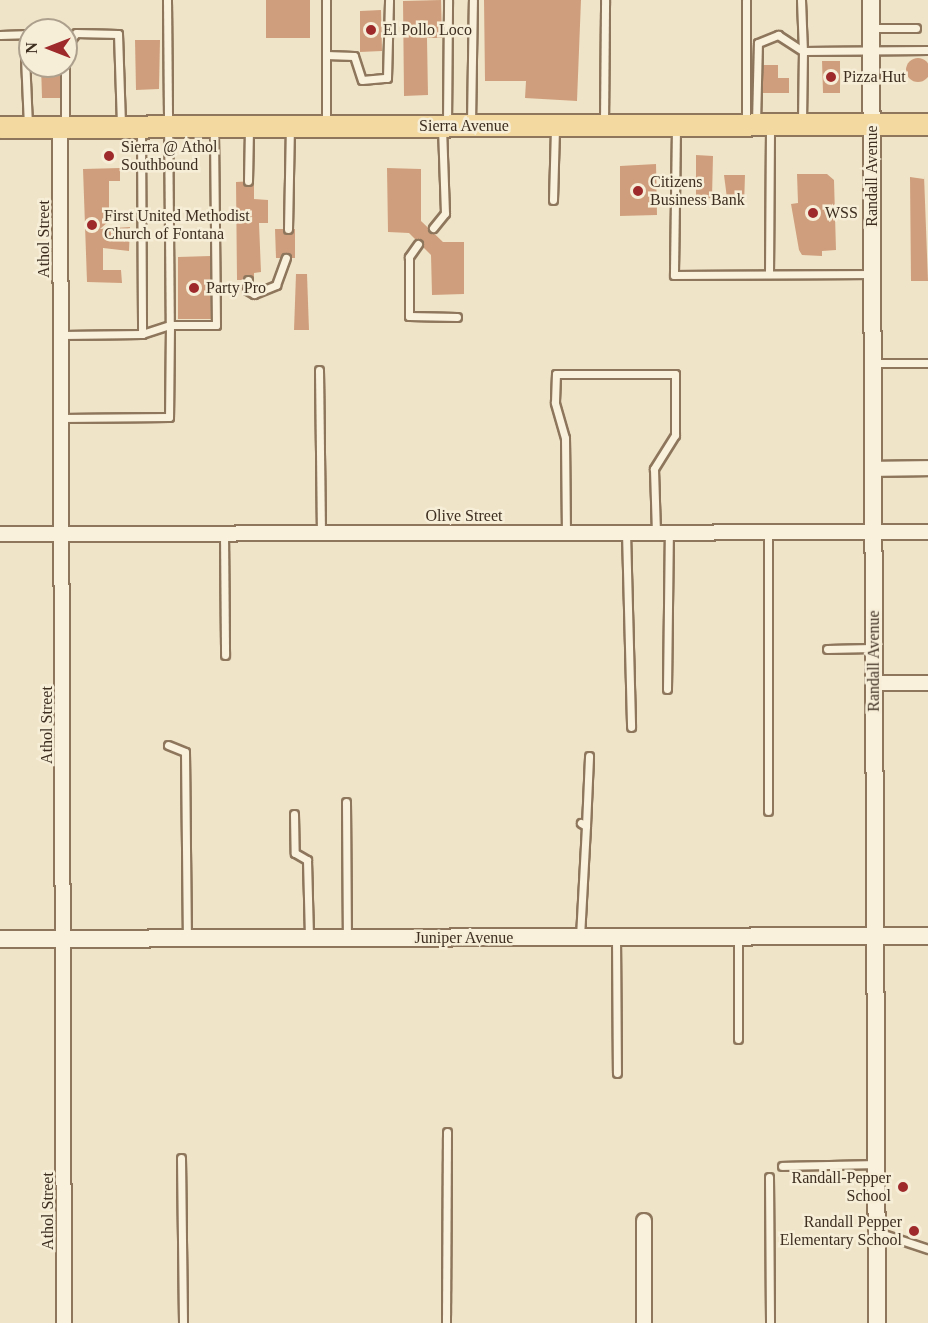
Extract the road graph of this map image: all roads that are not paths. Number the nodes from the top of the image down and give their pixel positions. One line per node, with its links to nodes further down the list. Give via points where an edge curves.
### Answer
1 (167, 0): 27 (lane)
2 (326, 0): 17 (lane)
3 (389, 0): 17 (lane, via 387,78 362,80 354,56)
4 (448, 0): 32 (lane)
5 (473, 0): 33 (lane)
6 (605, 0): 22 (lane)
7 (746, 0): 24 (lane)
8 (801, 0): 15 (lane)
9 (871, 0): 10 (street, Randall Avenue)
10 (871, 28): 11 (lane); 16 (street, Randall Avenue)
11 (916, 28)
12 (78, 33): 26 (lane, via 119,36)
13 (0, 34): 35 (lane, via 24,34)
14 (928, 50): 16 (lane)
15 (803, 51): 16 (lane); 24 (lane, via 778,35 758,43); 25 (lane)
16 (871, 51): 19 (street, Randall Avenue)
17 (326, 55): 31 (lane)
18 (64, 78): 36 (lane)
19 (872, 124): 20 (main road, Sierra Avenue); 25 (main road, Sierra Avenue); 44 (street, Randall Avenue)
20 (928, 124)
21 (555, 125): 22 (main road, Sierra Avenue); 33 (main road, Sierra Avenue); 38 (lane)
22 (604, 125): 23 (main road, Sierra Avenue)
23 (676, 125): 24 (main road, Sierra Avenue); 43 (lane, via 674,275)
24 (757, 125): 25 (main road, Sierra Avenue); 43 (lane)
25 (801, 125)
26 (131, 126): 27 (main road, Sierra Avenue); 36 (main road, Sierra Avenue); 48 (lane)
27 (168, 126): 28 (main road, Sierra Avenue); 47 (lane)
28 (214, 126): 29 (main road, Sierra Avenue); 47 (lane, via 216,325)
29 (249, 126): 30 (main road, Sierra Avenue); 37 (lane)
30 (290, 126): 31 (main road, Sierra Avenue); 40 (lane)
31 (327, 126): 32 (main road, Sierra Avenue)
32 (444, 126): 33 (main road, Sierra Avenue); 39 (lane, via 445,213)
33 (471, 126)
34 (0, 127): 35 (main road, Sierra Avenue)
35 (28, 127): 36 (main road, Sierra Avenue)
36 (62, 127): 49 (street, Athol Street)
37 (248, 182)
38 (553, 200)
39 (432, 228)
40 (288, 229)
41 (418, 244): 46 (lane, via 409,256 409,316)
42 (286, 258): 45 (lane, via 276,285 254,294 248,290)
43 (769, 274): 44 (lane)
44 (872, 274): 50 (street, Randall Avenue)
45 (248, 280)
46 (457, 316)
47 (170, 325): 48 (lane); 53 (lane, via 169,417)
48 (142, 334): 49 (lane)
49 (62, 335): 53 (street, Athol Street)
50 (873, 363): 51 (lane); 55 (street, Randall Avenue)
51 (928, 363)
52 (319, 370): 62 (lane)
53 (62, 418): 65 (street, Athol Street)
54 (928, 468): 55 (street)
55 (873, 469): 59 (street, Randall Avenue)
56 (626, 532): 57 (street, Olive Street); 63 (street, Olive Street); 72 (lane)
57 (663, 532): 58 (street, Olive Street); 63 (lane, via 654,469 675,435 675,374 556,374 555,402 565,438); 71 (lane)
58 (768, 532): 59 (street, Olive Street); 76 (lane)
59 (874, 532): 60 (street, Olive Street); 66 (street, Randall Avenue)
60 (928, 532)
61 (224, 533): 62 (street, Olive Street); 65 (street, Olive Street); 68 (lane)
62 (321, 533): 63 (street, Olive Street)
63 (566, 533)
64 (0, 534): 65 (street, Olive Street)
65 (62, 534): 87 (street, Athol Street)
66 (874, 648): 67 (lane); 69 (street, Randall Avenue)
67 (827, 649)
68 (225, 655)
69 (874, 683): 70 (street); 82 (street, Randall Avenue)
70 (928, 683)
71 (667, 689)
72 (630, 727)
73 (168, 745): 83 (lane, via 185,752)
74 (590, 756): 79 (lane)
75 (346, 802): 85 (lane)
76 (768, 810)
77 (294, 814): 84 (lane, via 295,853 307,860)
78 (928, 936): 82 (street, Juniper Avenue)
79 (580, 937): 80 (street, Juniper Avenue); 85 (street, Juniper Avenue)
80 (616, 937): 81 (street, Juniper Avenue); 89 (lane)
81 (738, 937): 82 (street, Juniper Avenue); 88 (lane)
82 (875, 937): 92 (street, Randall Avenue)
83 (188, 938): 84 (street, Juniper Avenue); 87 (street, Juniper Avenue)
84 (309, 938): 85 (street, Juniper Avenue)
85 (347, 938)
86 (0, 939): 87 (street, Juniper Avenue)
87 (64, 939): 98 (street, Athol Street)
88 (738, 1039)
89 (617, 1073)
90 (447, 1132): 100 (lane)
91 (181, 1158): 99 (lane)
92 (876, 1164): 93 (lane); 96 (street, Randall Avenue)
93 (782, 1166)
94 (769, 1177): 102 (lane)
95 (644, 1221): 101 (street)
96 (876, 1232): 97 (lane); 103 (street, Randall Avenue)
97 (928, 1249)
98 (64, 1323)
99 (183, 1323)
100 (446, 1323)
101 (644, 1323)
102 (770, 1323)
103 (877, 1323)

